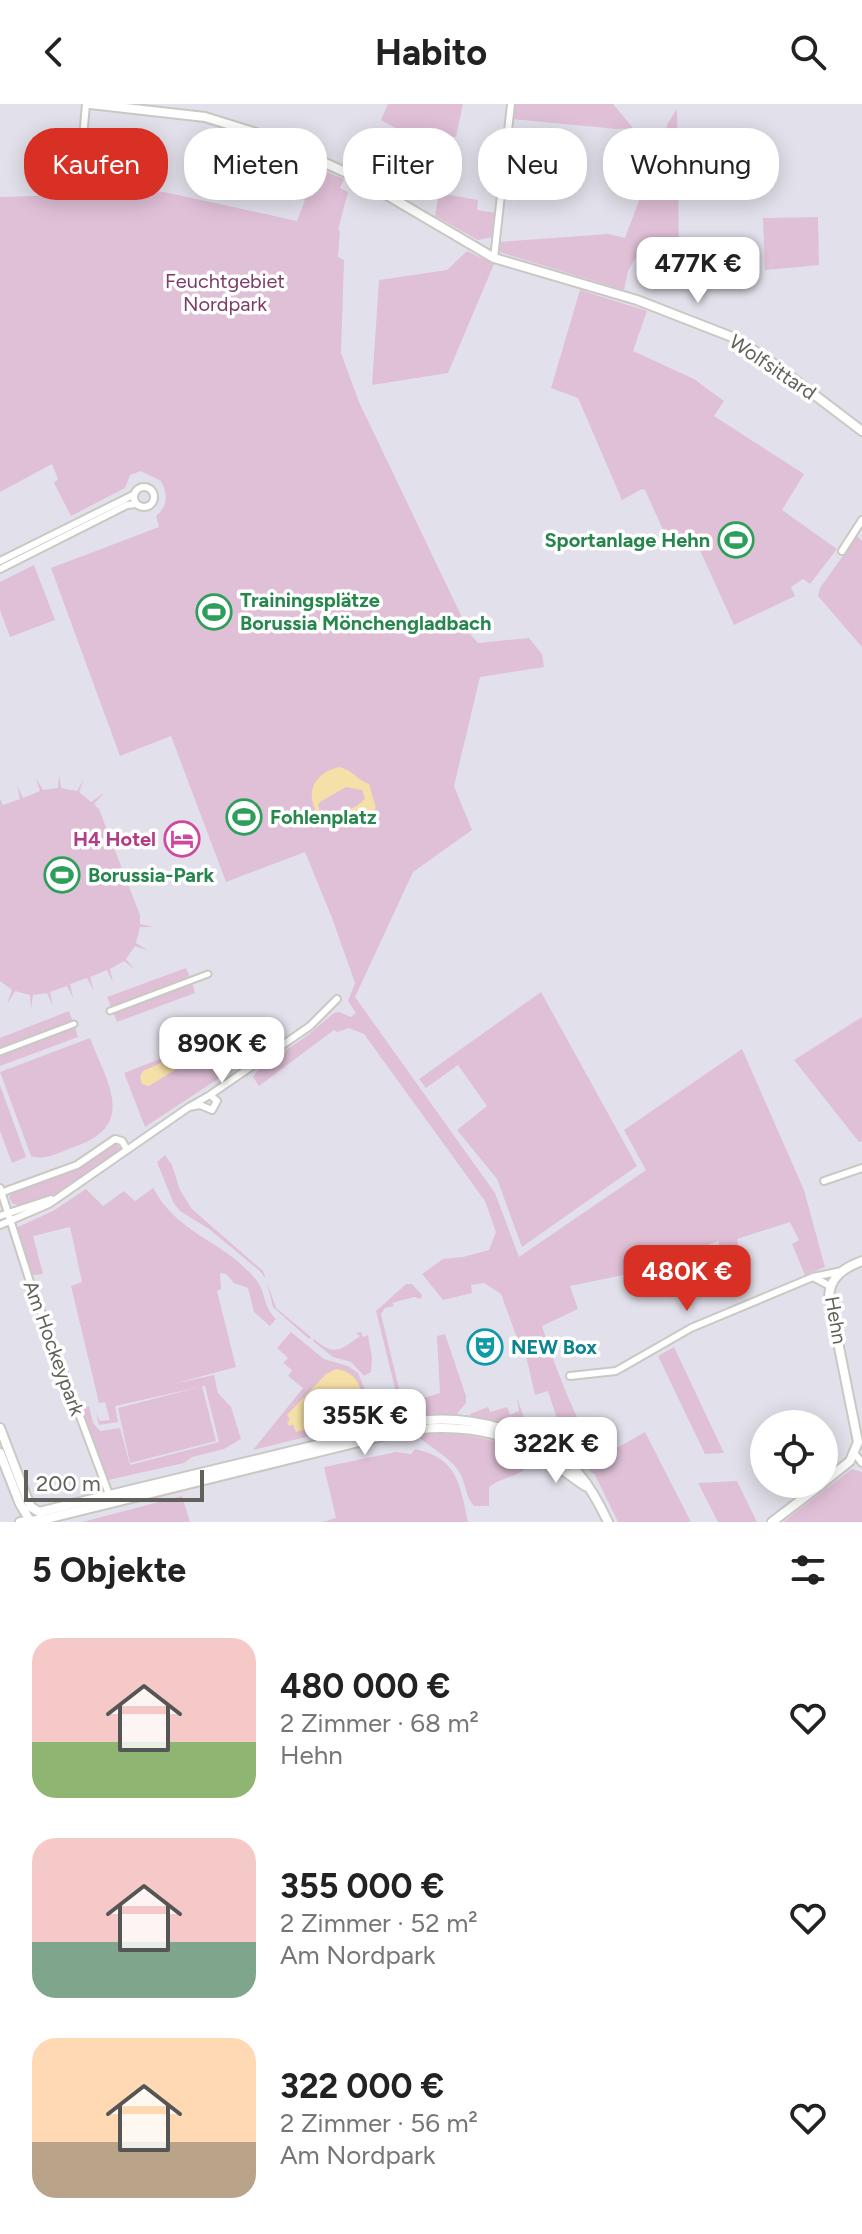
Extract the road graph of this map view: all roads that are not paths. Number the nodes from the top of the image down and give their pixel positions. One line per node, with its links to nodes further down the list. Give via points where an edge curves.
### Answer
1 (88, 104): 3 (street, Wolfsittard); 4 (street)
2 (511, 104): 5 (street)
3 (122, 106): 5 (street, Wolfsittard, via 205,117 266,136 358,178)
4 (85, 128)
5 (494, 258): 6 (street, Wolfsittard, via 637,300 732,337)
6 (862, 431)
7 (133, 495): 8 (street); 8 (street, via 141,487 153,493 149,505); 11 (street)
8 (136, 504): 12 (street)
9 (862, 520): 10 (street)
10 (842, 551)
11 (0, 561)
12 (0, 569)
13 (208, 974): 15 (street)
14 (337, 999): 18 (street, via 303,1031)
15 (110, 1011)
16 (74, 1024): 17 (street)
17 (0, 1052)
18 (210, 1095): 19 (street); 19 (street, via 217,1104 212,1110)
19 (189, 1107): 20 (street)
20 (127, 1150): 23 (street, via 115,1139 77,1165); 24 (street)
21 (862, 1168): 22 (street)
22 (824, 1181)
23 (1, 1190): 25 (street, Am Hockeypark)
24 (62, 1195): 25 (street); 27 (street)
25 (9, 1213): 26 (street); 27 (street, Am Hockeypark)
26 (0, 1216)
27 (11, 1221): 28 (street); 39 (street, Am Hockeypark)
28 (0, 1225)
29 (862, 1261): 30 (street, Hehn)
30 (842, 1271): 31 (street, Hehn); 32 (street, Hehn)
31 (813, 1277): 32 (street, Hehn); 33 (street, Hehn, via 691,1328 616,1371)
32 (830, 1286): 36 (street, Hehn, via 858,1436)
33 (570, 1376)
34 (0, 1428): 43 (street)
35 (0, 1453): 43 (street, via 22,1510)
36 (855, 1454): 37 (street); 38 (street)
37 (862, 1463)
38 (838, 1471)
39 (103, 1482): 41 (street); 42 (street, Am Hockeypark)
40 (803, 1498): 45 (street)
41 (93, 1500): 42 (street); 43 (street)
42 (109, 1500): 43 (street); 44 (street, via 412,1422 465,1421 537,1443 568,1463)
43 (32, 1518)
44 (608, 1522)
45 (772, 1522)

